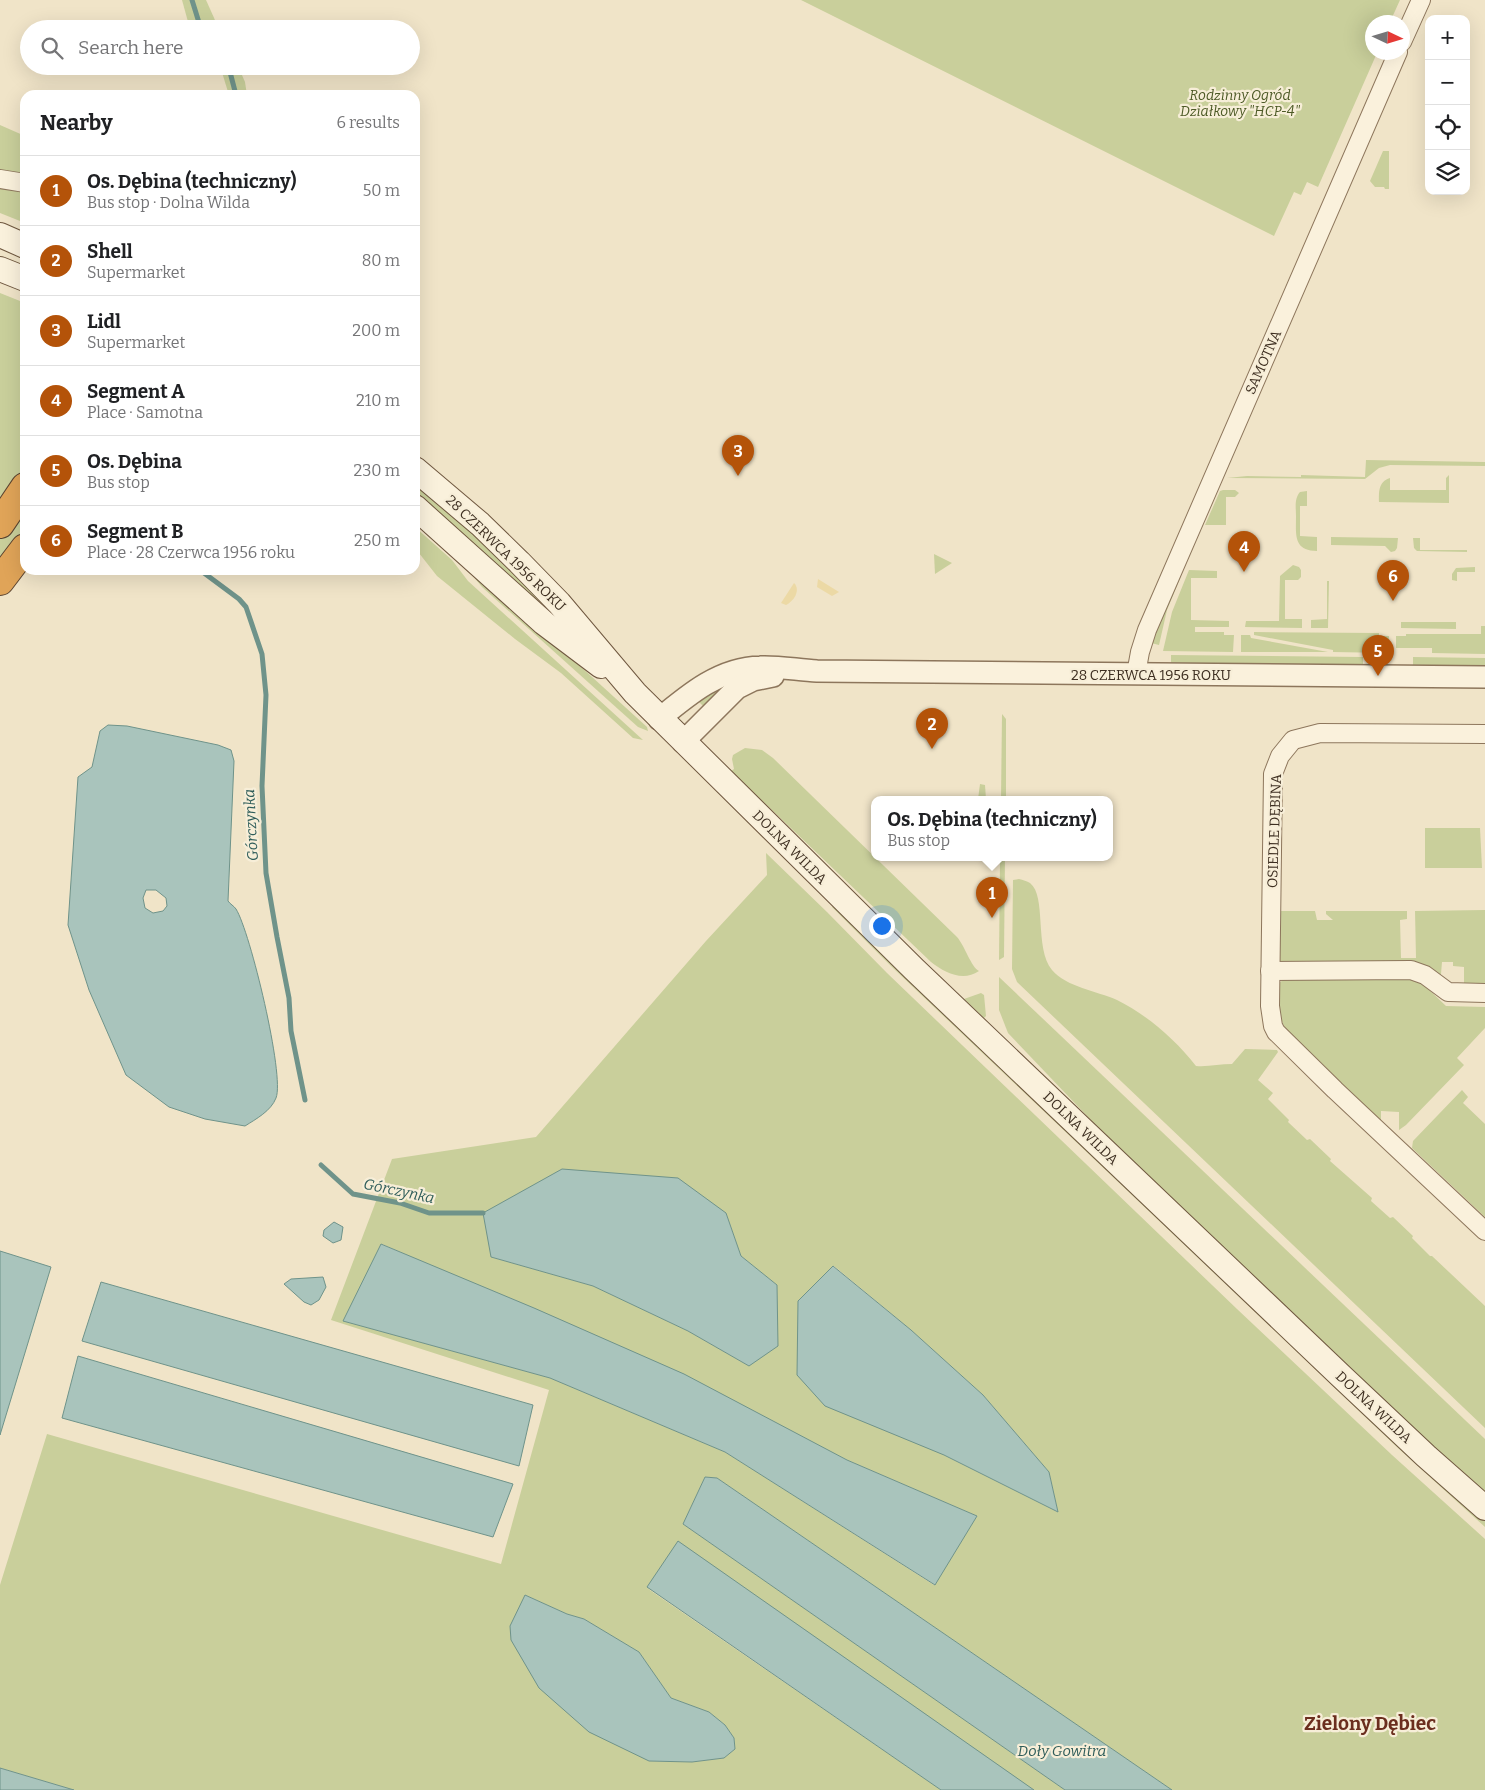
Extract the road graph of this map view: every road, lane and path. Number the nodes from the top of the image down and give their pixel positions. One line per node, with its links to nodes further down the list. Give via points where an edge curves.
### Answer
1 (1420, 0): 2 (street)
2 (1410, 23)
3 (1395, 60): 17 (street, SAMOTNA, via 1147,630)
4 (0, 179): 5 (street)
5 (20, 181)
6 (0, 235): 7 (main road)
7 (20, 244)
8 (0, 269): 9 (main road)
9 (20, 277)
10 (420, 473): 19 (main road, 28 CZERWCA 1956 ROKU, via 480,524 546,589)
11 (20, 494): 13 (highway)
12 (420, 511): 19 (main road, 28 CZERWCA 1956 ROKU, via 544,623)
13 (0, 524)
14 (20, 555): 15 (highway)
15 (0, 581)
16 (817, 672): 17 (street, 28 CZERWCA 1956 ROKU); 20 (street, 28 CZERWCA 1956 ROKU, via 763,666 729,672 684,698); 22 (street, 28 CZERWCA 1956 ROKU, via 774,676 740,686)
17 (1136, 674): 18 (street, 28 CZERWCA 1956 ROKU)
18 (1485, 677)
19 (630, 688): 20 (main road, 28 CZERWCA 1956 ROKU)
20 (659, 718): 22 (main road, 28 CZERWCA 1956 ROKU)
21 (1485, 734): 23 (street, OSIEDLE DĘBINA, via 1320,733 1294,740 1280,756 1273,774)
22 (683, 742): 26 (main road, DOLNA WILDA, via 914,969 1348,1383)
23 (1270, 971): 24 (street, via 1411,970 1426,975 1448,992); 25 (street, OSIEDLE DĘBINA, via 1270,1006 1276,1032)
24 (1485, 993)
25 (1485, 1231)
26 (1485, 1508)

